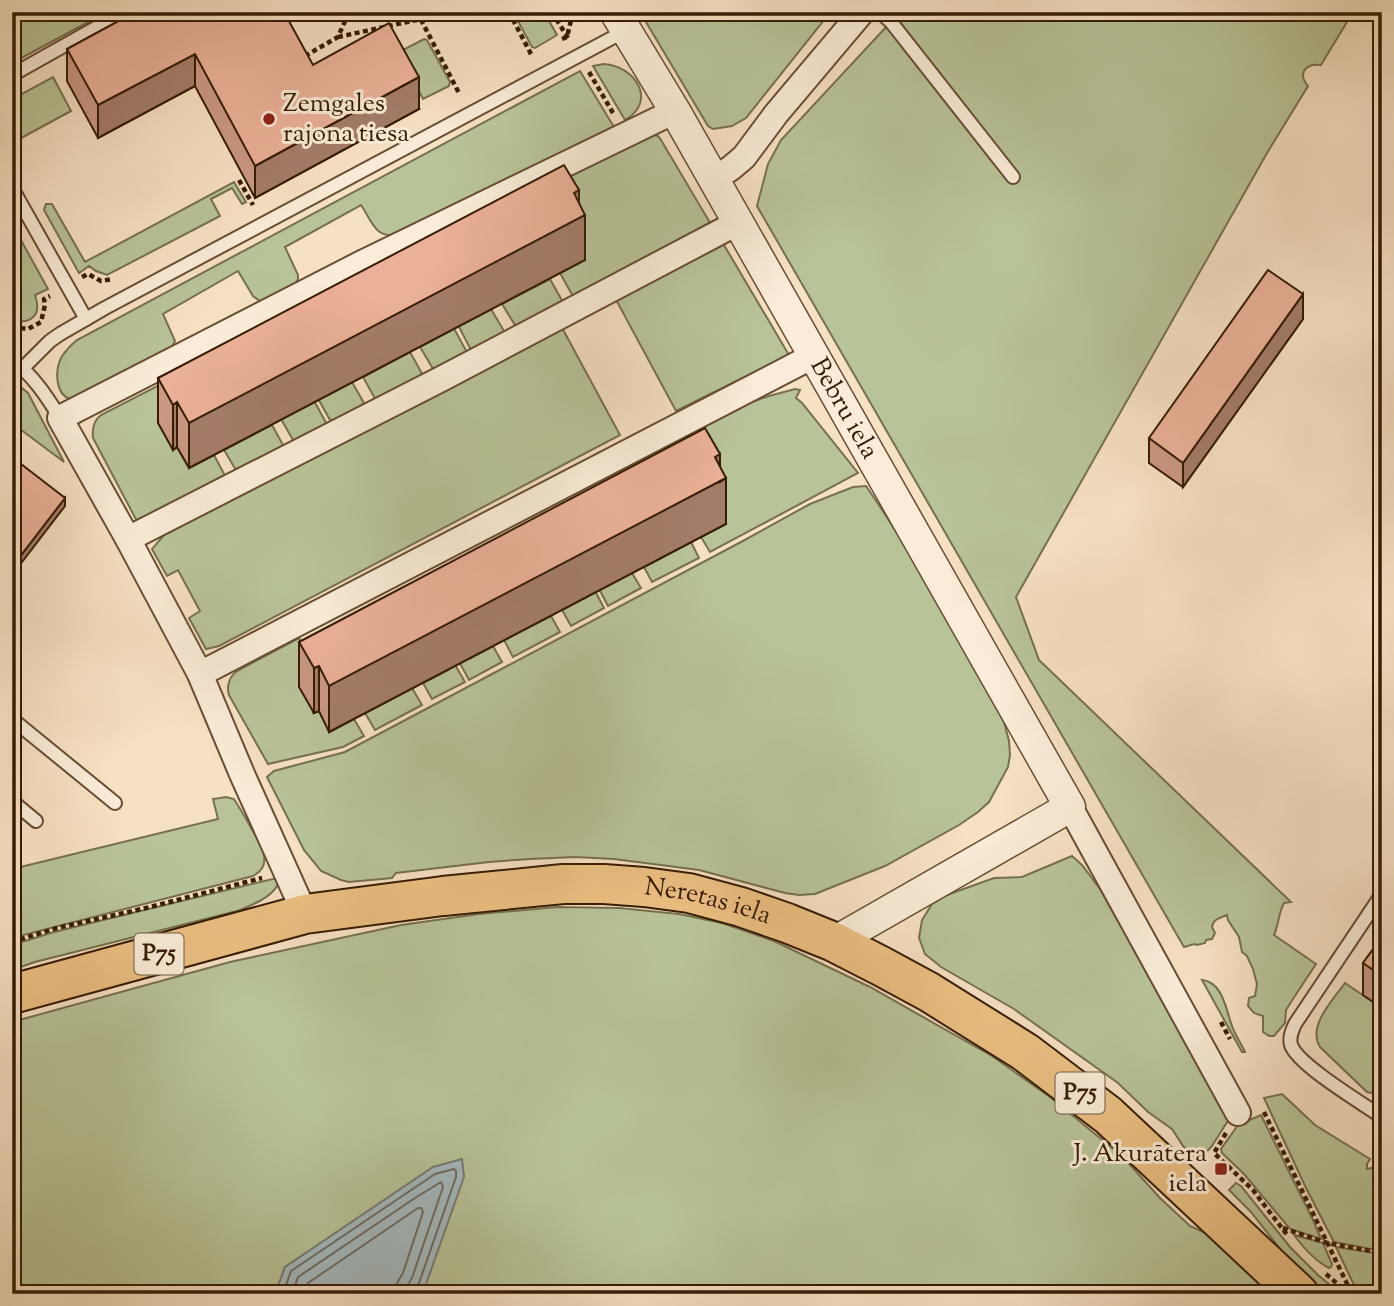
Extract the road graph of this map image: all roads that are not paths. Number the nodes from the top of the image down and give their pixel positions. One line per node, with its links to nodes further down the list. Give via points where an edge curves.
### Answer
1 (124, 12): 5 (lane)
2 (862, 12): 8 (street, via 744,157)
3 (880, 12): 7 (lane)
4 (621, 21): 6 (street, Bebru iela); 11 (lane)
5 (12, 75)
6 (675, 111): 8 (street, Bebru iela); 15 (street, via 364,262)
7 (1013, 177)
8 (713, 180): 10 (street, Bebru iela)
9 (12, 188): 11 (lane)
10 (737, 223): 12 (street, Bebru iela); 16 (street)
11 (86, 319): 14 (lane, via 50,341)
12 (813, 356): 17 (street); 21 (street, Bebru iela)
13 (12, 359): 14 (lane)
14 (23, 368): 15 (lane)
15 (60, 418): 16 (street)
16 (128, 539): 17 (street)
17 (200, 674): 24 (street)
18 (12, 719): 20 (lane)
19 (12, 801): 22 (lane)
20 (115, 803)
21 (1070, 807): 25 (street); 27 (street)
22 (36, 821)
23 (1382, 894): 28 (lane, via 1290,1038 1304,1063)
24 (305, 914): 25 (main road, Neretas iela / P75, via 510,888 604,884 689,893 741,907); 26 (main road, Neretas iela / P75)
25 (834, 943): 29 (main road, Neretas iela / P75, via 1002,1036 1079,1092)
26 (12, 993)
27 (1238, 1113)
28 (1382, 1117)
29 (1304, 1286)

